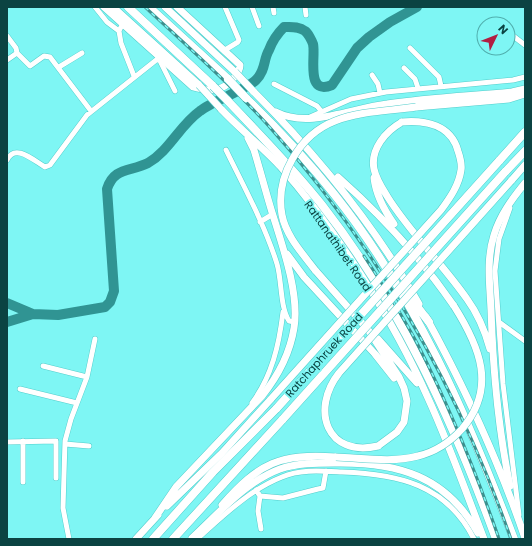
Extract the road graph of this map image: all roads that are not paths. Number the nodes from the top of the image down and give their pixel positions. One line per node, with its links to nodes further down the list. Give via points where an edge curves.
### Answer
1 (95, 7): 16 (street, via 107,22)
2 (104, 7): 14 (main road)
3 (114, 7): 43 (main road, Rattanathibet Road, bridge, via 199,85)
4 (128, 7): 93 (main road, Rattanathibet Road, bridge, via 227,100 322,205 368,269 435,390)
5 (150, 7): 55 (main road, bridge, via 277,128 335,194)
6 (165, 7): 38 (main road, bridge)
7 (177, 7): 21 (main road)
8 (225, 7): 21 (street, via 239,40)
9 (252, 7): 15 (street)
10 (273, 7): 12 (street)
11 (305, 7): 13 (street)
12 (274, 13)
13 (306, 15)
14 (125, 25): 16 (street); 24 (main road)
15 (259, 26)
16 (119, 31): 29 (street)
17 (7, 36): 22 (street)
18 (516, 38): 19 (street)
19 (525, 45)
20 (410, 48): 32 (street, via 439,78)
21 (225, 50): 24 (main road, via 240,66 235,78 217,90 193,87)
22 (17, 53): 25 (street); 26 (street, via 28,65 48,55)
23 (82, 53): 26 (street)
24 (159, 58): 29 (street); 35 (street)
25 (7, 60)
26 (59, 67): 39 (street)
27 (404, 68): 33 (street, via 415,79)
28 (372, 75): 36 (street)
29 (134, 76): 39 (street)
30 (525, 77): 32 (street)
31 (274, 84): 40 (street, via 316,106)
32 (441, 86): 33 (street)
33 (418, 88): 36 (street)
34 (525, 89): 41 (main road, via 387,104)
35 (175, 91)
36 (380, 93): 40 (street, via 346,100)
37 (525, 94): 57 (main road, bridge, via 509,100 416,107 351,116 319,129 300,146 284,182 282,216 288,232 315,270)
38 (272, 110): 41 (main road, via 283,116); 47 (main road)
39 (91, 111): 46 (street, via 50,165 45,167 14,151)
40 (322, 112): 41 (street)
41 (305, 119)
42 (525, 132): 88 (main road, Ratchaphruek Road, bridge, via 277,408 213,472)
43 (247, 135): 51 (main road); 67 (main road, Rattanathibet Road, via 280,167 341,246 383,312)
44 (226, 150): 52 (street)
45 (525, 151): 89 (main road, Ratchaphruek Road, bridge)
46 (7, 160)
47 (321, 163): 54 (main road, via 378,213); 59 (main road, via 389,254)
48 (525, 165): 68 (main road, bridge, via 339,373 328,388 324,410 325,422 338,440 359,448 378,446 397,432 404,422)
49 (373, 168): 54 (main road, via 377,193 382,205); 63 (main road, via 380,185 402,219 467,299 483,328); 82 (main road, bridge, via 384,135 402,122 418,121 435,124 447,132 456,144 462,168 459,180 441,210 222,453)
50 (525, 183): 60 (street, via 507,213 499,239 495,270); 63 (main road, via 498,222 490,251 488,270)
51 (273, 214): 52 (street); 53 (main road)
52 (260, 222): 56 (street, via 276,264)
53 (284, 249): 58 (main road); 68 (main road, via 304,277 391,373)
54 (414, 252): 90 (main road, bridge, via 454,306 473,339 482,372 480,397 465,425 452,440 419,456 390,460 303,455 273,462 260,469 238,488)
55 (381, 259): 59 (main road); 94 (main road, via 450,383)
56 (284, 306): 58 (street, via 288,321); 70 (street, via 271,370 260,391)
57 (354, 314): 67 (main road, via 401,363); 68 (main road, via 399,377)
58 (295, 322): 70 (main road, via 287,353 274,381)
59 (429, 322): 81 (main road, via 459,378)
60 (499, 322): 62 (street); 83 (street, via 503,384)
61 (95, 339): 65 (street)
62 (525, 341)
63 (493, 358): 81 (main road, via 499,424)
64 (44, 366): 65 (street)
65 (87, 377): 69 (street)
66 (20, 389): 69 (street)
67 (428, 396): 92 (main road, Rattanathibet Road)
68 (407, 401)
69 (77, 403): 74 (street)
70 (236, 423): 82 (main road, via 176,487)
71 (23, 441): 72 (street); 73 (street); 78 (street)
72 (56, 441): 74 (street); 77 (street)
73 (7, 442)
74 (65, 443): 75 (street); 86 (street, via 63,508)
75 (89, 446)
76 (326, 471): 79 (street, via 284,476); 80 (street, via 323,488 283,498); 91 (street, via 370,473 419,485 448,504)
77 (56, 478)
78 (23, 482)
79 (256, 490): 80 (street); 90 (street)
80 (260, 496): 84 (street, via 258,511)
81 (514, 506): 83 (main road)
82 (155, 518): 87 (main road)
83 (520, 523): 85 (main road)
84 (261, 529)
85 (525, 538)
86 (69, 539)
87 (136, 539)
88 (152, 539)
89 (174, 539)
90 (193, 539): 92 (main road, via 248,487 270,474 296,465 354,463 385,466 428,480 460,506)
91 (474, 539)
92 (482, 539)
93 (496, 539)
94 (514, 539)

